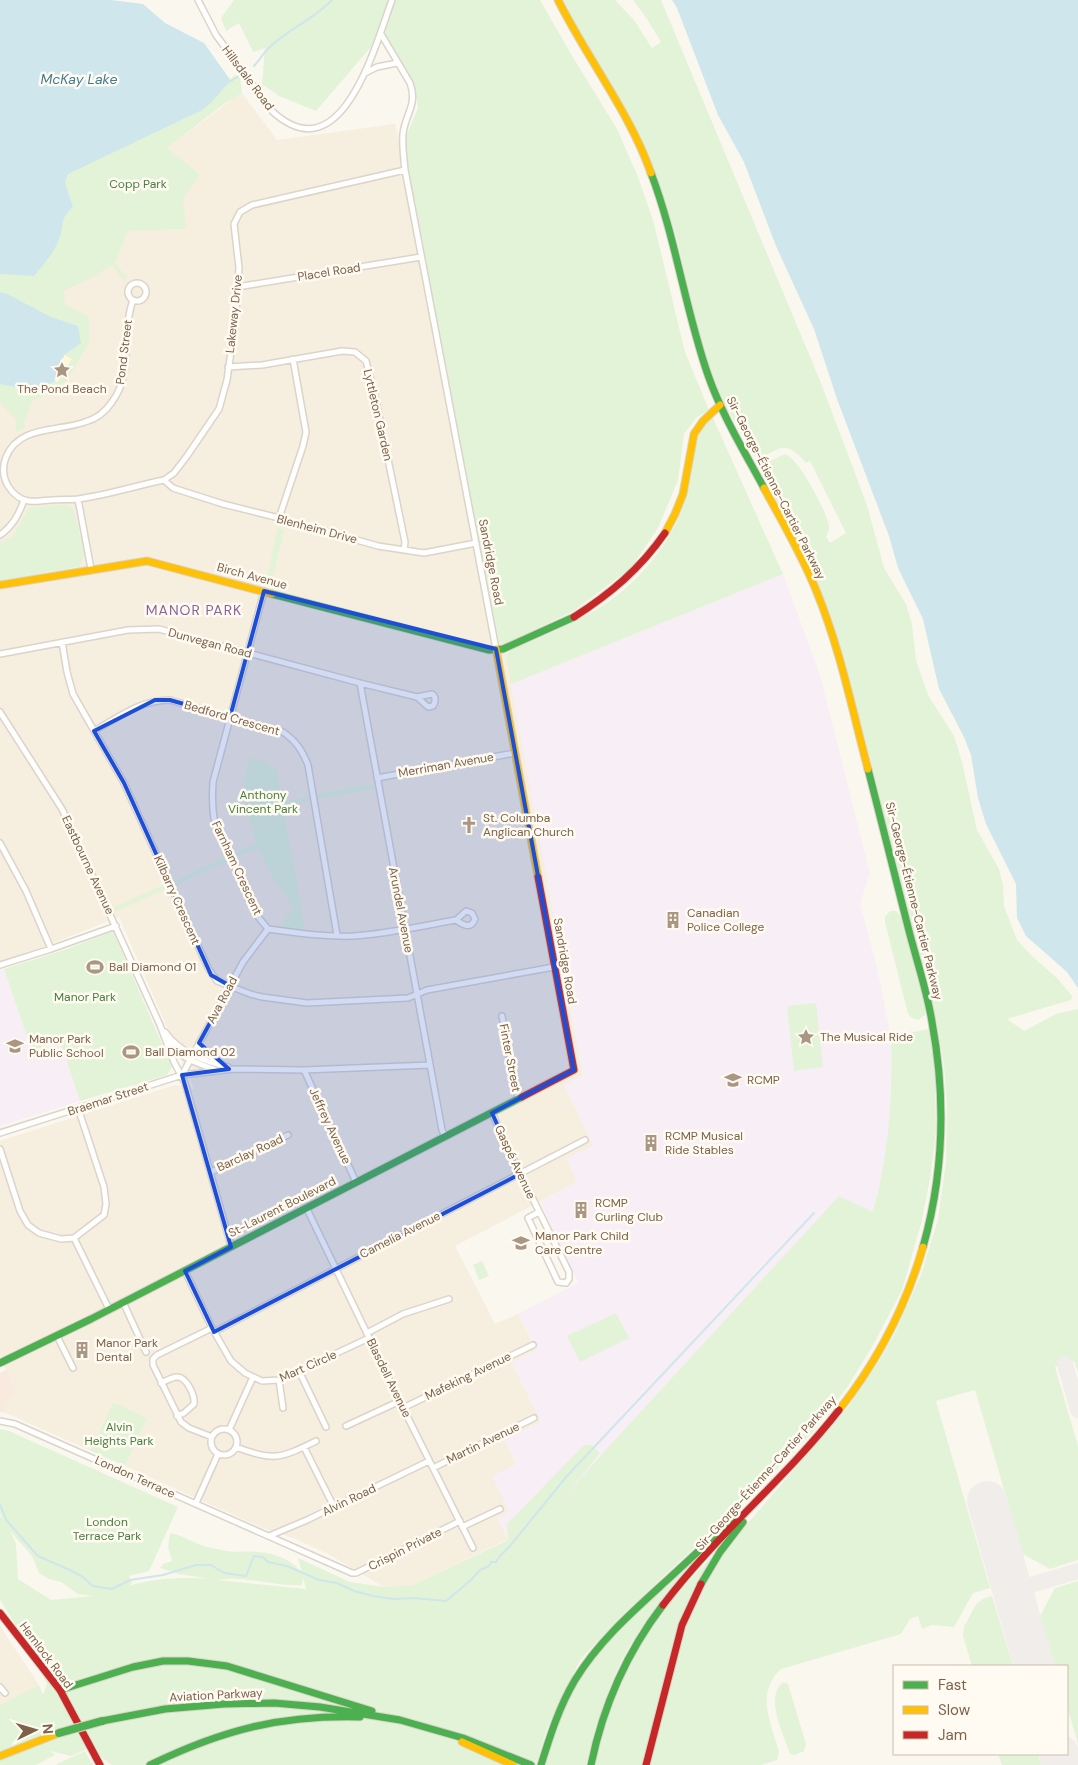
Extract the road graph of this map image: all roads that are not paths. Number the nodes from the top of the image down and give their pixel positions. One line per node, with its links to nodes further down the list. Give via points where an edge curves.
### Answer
1 (198, 0): 6 (street, Hillsdale Road, via 216,35 241,70 273,112 294,126 311,128 327,124 339,115)
2 (392, 0): 4 (street, Hillsdale Road)
3 (558, 0): 13 (main road, Sir-George-Étienne-Cartier Parkway, via 626,118 650,170 670,230 694,331)
4 (381, 34): 5 (street, Sandridge Road); 6 (street, Hillsdale Road)
5 (397, 63): 6 (street); 7 (street, Sandridge Road, via 414,97 403,134)
6 (365, 73)
7 (406, 170): 8 (street, Sandridge Road); 9 (street, Lakeway Drive, via 252,205 240,212 234,224)
8 (421, 257): 9 (street, Placel Road); 20 (street, Sandridge Road)
9 (238, 287): 12 (street, Lakeway Drive)
10 (133, 300): 14 (street, Pond Street, via 127,325 123,381 111,403 89,421 36,432 20,439 7,455)
11 (293, 359): 12 (street, Lyttleton Garden); 18 (street, via 306,432); 21 (street, Lyttleton Garden, via 342,350 355,352 366,361 405,542)
12 (228, 367): 15 (street, Lakeway Drive, via 219,409 174,473)
13 (720, 405): 26 (main road, via 698,426 683,493 658,544 641,566 599,603 574,617); 105 (main road, Sir-George-Étienne-Cartier Parkway, via 802,559 835,640 932,1020 940,1065 942,1107 942,1147 934,1204 916,1272 900,1311 875,1357 844,1403)
14 (1, 470): 17 (street, Pond Street, via 10,489)
15 (164, 480): 16 (street); 18 (street, Blenheim Drive, via 173,488 206,499)
16 (78, 499): 17 (street); 22 (street)
17 (24, 500): 19 (street, via 12,524)
18 (280, 518): 21 (street, Blenheim Drive, via 378,546)
19 (0, 535)
20 (476, 543): 21 (street, Blenheim Drive, via 424,553); 26 (street, Sandridge Road)
21 (404, 550)
22 (91, 568): 23 (main road, Birch Avenue); 24 (main road, Birch Avenue, via 147,561)
23 (0, 585)
24 (264, 591): 26 (main road, Birch Avenue); 27 (street, Farnham Crescent)
25 (62, 642): 27 (street, Dunvegan Road, via 128,630 159,629); 28 (street, Dunvegan Road); 33 (street, Kilbarry Crescent, via 73,694)
26 (496, 649): 34 (main road, Sandridge Road)
27 (248, 653): 29 (street, Dunvegan Road); 32 (street, Farnham Crescent)
28 (0, 654)
29 (360, 683): 30 (street, Dunvegan Road); 35 (street, Arundel Avenue)
30 (417, 697)
31 (0, 712): 38 (street, Eastbourne Avenue, via 62,809)
32 (230, 717): 33 (street, Bedford Crescent, via 170,700 155,700); 39 (street, Farnham Crescent, via 213,782 212,810 230,858 259,918); 41 (street, Bedford Crescent, via 284,732 303,752 308,765)
33 (94, 731): 45 (street, Kilbarry Crescent, via 124,783 211,974 217,981)
34 (515, 753): 35 (street, Merriman Avenue); 44 (main road, Sandridge Road)
35 (377, 778): 40 (street, Arundel Avenue)
36 (0, 843): 42 (street, via 26,891)
37 (456, 920): 40 (street, Farnham Crescent)
38 (116, 926): 42 (street); 48 (street, Eastbourne Avenue)
39 (268, 929): 41 (street, Farnham Crescent); 45 (street, Ava Road, via 242,962)
40 (404, 929): 41 (street, Farnham Crescent, via 380,934); 46 (street, Arundel Avenue)
41 (337, 935)
42 (51, 949): 43 (street)
43 (0, 965)
44 (554, 967): 46 (street, Kilbarry Crescent, via 427,990); 56 (main road, Sandridge Road)
45 (230, 986): 46 (street, Kilbarry Crescent, via 262,997 307,1003); 50 (street, Ava Road)
46 (417, 995): 52 (street, Arundel Avenue)
47 (502, 1016): 58 (street, Finter Street)
48 (160, 1025): 49 (street, Eastbourne Avenue); 51 (street, Eastbourne Avenue)
49 (166, 1040): 51 (street, Eastbourne Avenue, via 177,1052); 57 (street, Eastbourne Avenue)
50 (199, 1043): 51 (street, Ava Road); 53 (street, Braemar Street, via 205,1053)
51 (190, 1058): 53 (street, Braemar Street); 54 (street, Braemar Street); 57 (street, Ava Road)
52 (430, 1064): 55 (street, Braemar Street); 63 (street, Arundel Avenue)
53 (231, 1068): 54 (street, Braemar Street); 55 (street, Braemar Street)
54 (216, 1070): 57 (street, Braemar Street)
55 (304, 1070): 68 (street, Jeffrey Avenue)
56 (574, 1070): 58 (main road, St-Laurent Boulevard)
57 (182, 1075): 59 (street, Braemar Street); 66 (street, Eastbourne Avenue)
58 (518, 1099): 60 (main road, St-Laurent Boulevard)
59 (78, 1108): 61 (street, Braemar Street); 71 (street, via 104,1187 106,1204 104,1215)
60 (492, 1113): 63 (main road, St-Laurent Boulevard); 67 (street, Gaspé Avenue)
61 (0, 1133)
62 (288, 1135): 66 (street, Barclay Road)
63 (445, 1137): 68 (main road, St-Laurent Boulevard)
64 (586, 1140): 67 (street, Camelia Avenue)
65 (0, 1149): 71 (street, via 20,1211 28,1225 39,1233 60,1239)
66 (211, 1172): 72 (street, Eastbourne Avenue)
67 (520, 1174): 70 (street, Gaspé Avenue); 73 (street, Camelia Avenue)
68 (356, 1182): 69 (main road, St-Laurent Boulevard)
69 (306, 1207): 72 (main road, St-Laurent Boulevard); 73 (street, Blasdell Avenue)
70 (539, 1212): 70 (street, Gaspé Avenue, via 528,1218 558,1282 566,1283 570,1279 569,1272)
71 (74, 1238): 77 (street)
72 (232, 1246): 74 (main road, St-Laurent Boulevard)
73 (336, 1268): 78 (street, Camelia Avenue); 79 (street, Blasdell Avenue)
74 (184, 1271): 76 (main road, St-Laurent Boulevard); 78 (street, Mart Circle)
75 (449, 1299): 79 (street, Mart Circle, via 403,1314)
76 (123, 1302): 77 (main road, St-Laurent Boulevard); 82 (street)
77 (109, 1309): 80 (main road, St-Laurent Boulevard)
78 (213, 1330): 86 (street, Mart Circle, via 231,1361); 88 (street, Camelia Avenue, via 152,1359)
79 (368, 1335): 85 (street, Mart Circle); 89 (street, Blasdell Avenue)
80 (57, 1336): 83 (main road, St-Laurent Boulevard); 84 (street)
81 (532, 1345): 91 (street, Mafeking Avenue)
82 (146, 1352)
83 (0, 1363)
84 (73, 1368)
85 (299, 1371): 87 (street, Mart Circle); 96 (street)
86 (253, 1377): 87 (street, Mart Circle, via 262,1381); 97 (street)
87 (279, 1380): 90 (street)
88 (161, 1383): 92 (street); 92 (street, via 177,1376 186,1381 194,1404)
89 (400, 1401): 91 (street, Blasdell Avenue); 95 (street)
90 (283, 1408)
91 (403, 1408): 103 (street, Blasdell Avenue)
92 (177, 1416): 98 (street, via 189,1428)
93 (534, 1418): 104 (street, Martin Avenue)
94 (0, 1421): 106 (street, London Terrace, via 15,1424)
95 (346, 1426)
96 (326, 1427)
97 (229, 1430): 98 (street, via 220,1430); 100 (street, via 235,1435)
98 (212, 1436): 102 (street, via 212,1447)
99 (316, 1441): 101 (street)
100 (236, 1447): 101 (street, via 273,1457); 102 (street, via 228,1455)
101 (304, 1447): 107 (street)
102 (218, 1454): 106 (street)
103 (429, 1461): 104 (street, Blasdell Avenue); 107 (street, Alvin Road)
104 (433, 1468): 109 (street, Blasdell Avenue)
105 (763, 1494): 123 (main road, via 710,1539 601,1643 563,1701); 124 (main road, Sir-George-Étienne-Cartier Parkway, via 644,1631 612,1690); 125 (main road, via 712,1566 688,1610)
106 (196, 1503): 110 (street, London Terrace)
107 (334, 1507): 110 (street, Alvin Road)
108 (500, 1509): 109 (street, Crispin Private)
109 (461, 1524): 110 (street, Crispin Private, via 356,1573); 111 (street, Blasdell Avenue)
110 (268, 1536)
111 (473, 1548)
112 (0, 1613): 114 (main road, Hemlock Road)
113 (0, 1687): 115 (street)
114 (60, 1690): 116 (main road, via 140,1665 196,1661 227,1666); 119 (main road, Hemlock Road)
115 (5, 1693)
116 (400, 1720): 117 (main road, Aviation Parkway); 118 (main road, Aviation Parkway, bridge, via 320,1707 261,1703 165,1709 59,1733); 120 (main road, via 340,1716 281,1719 214,1736)
117 (437, 1731): 121 (main road, Aviation Parkway); 122 (main road, Aviation Parkway, via 480,1744)
118 (0, 1756)
119 (100, 1765)
120 (150, 1765)
121 (513, 1765)
122 (530, 1765)
123 (541, 1765)
124 (591, 1765)
125 (646, 1765)

